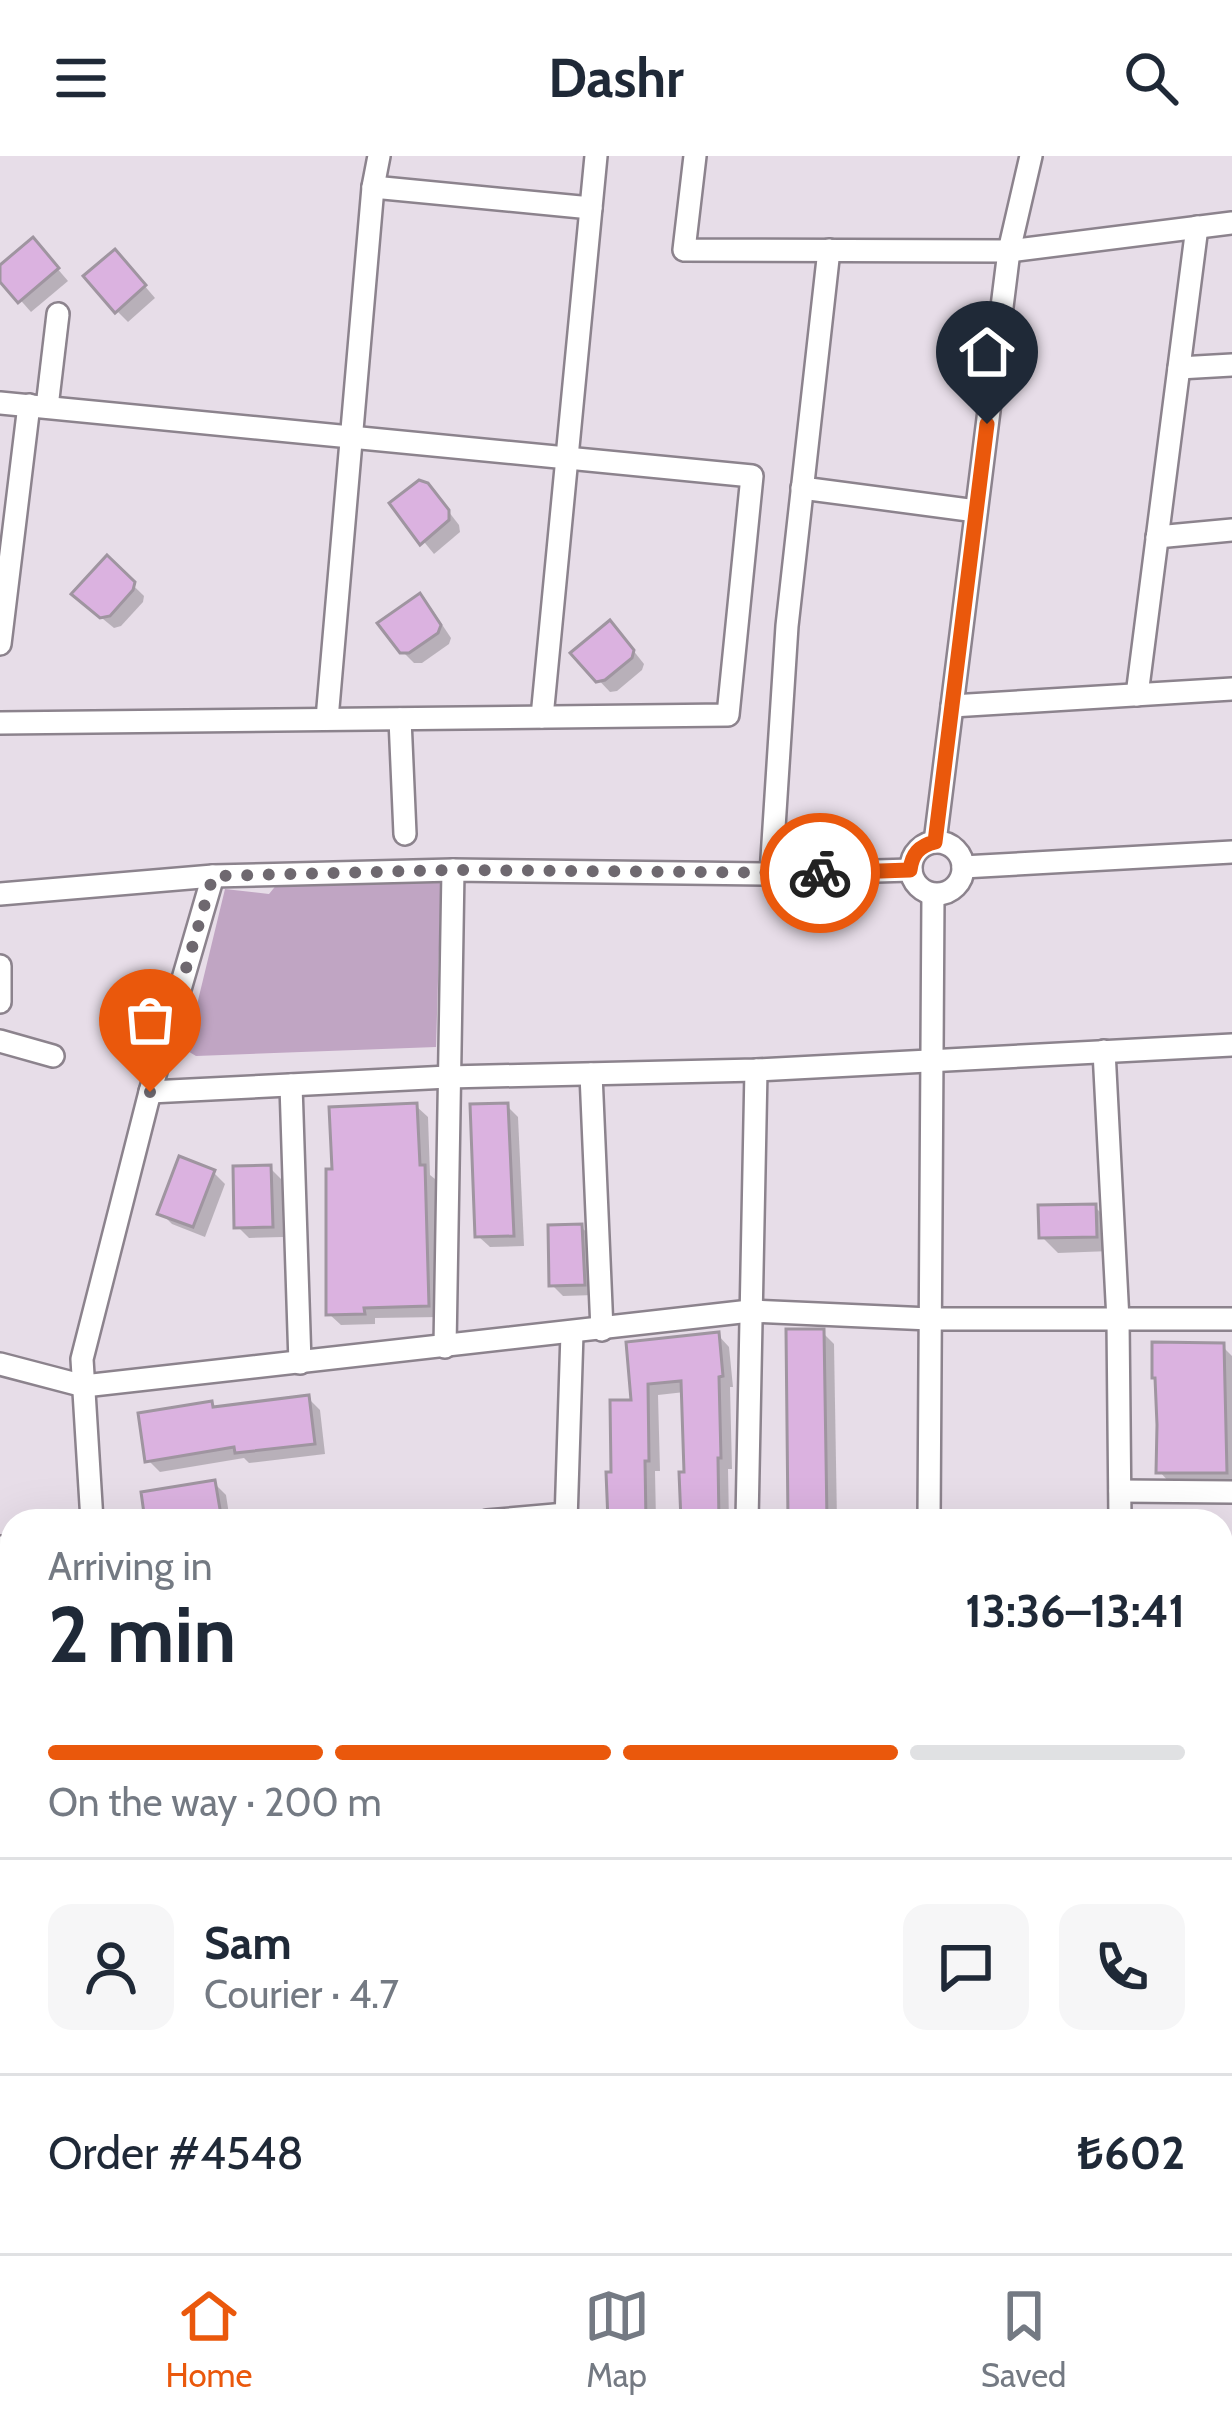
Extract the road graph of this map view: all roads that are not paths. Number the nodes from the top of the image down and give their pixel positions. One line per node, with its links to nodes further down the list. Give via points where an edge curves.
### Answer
1 (379, 156): 5 (street)
2 (596, 156): 6 (street)
3 (695, 156): 9 (street, via 684,250)
4 (1031, 156): 10 (street)
5 (373, 188): 6 (street); 16 (street)
6 (591, 208): 17 (street)
7 (1232, 223): 8 (street)
8 (1197, 226): 10 (street); 13 (street)
9 (829, 250): 10 (street); 18 (street)
10 (1009, 251): 19 (street)
11 (58, 314): 15 (street)
12 (1232, 365): 13 (street)
13 (1179, 368): 21 (street)
14 (0, 403): 15 (street)
15 (38, 406): 16 (street); 22 (street)
16 (352, 436): 17 (street); 29 (street)
17 (565, 457): 27 (street); 27 (street, via 752,476 728,715)
18 (802, 488): 19 (street); 37 (street)
19 (976, 511): 26 (street)
20 (1232, 530): 21 (street)
21 (1157, 537): 25 (street)
22 (5, 561): 23 (street)
23 (0, 644)
24 (1232, 688): 25 (street)
25 (1137, 695): 26 (street)
26 (952, 706): 32 (street)
27 (542, 717): 28 (street)
28 (400, 718): 29 (street); 31 (street)
29 (327, 719): 30 (street)
30 (0, 723)
31 (405, 835)
32 (935, 842): 34 (street, via 957,851); 36 (street, via 914,854)
33 (1232, 852): 34 (street)
34 (963, 867): 40 (street, via 955,888)
35 (453, 870): 37 (street); 38 (street); 51 (street)
36 (910, 870): 37 (street); 40 (street)
37 (771, 874)
38 (213, 876): 39 (street); 53 (street)
39 (0, 894)
40 (933, 895): 48 (street)
41 (0, 967): 42 (street)
42 (0, 981): 43 (street)
43 (0, 1002)
44 (0, 1041): 47 (street)
45 (1232, 1045): 46 (street)
46 (1104, 1051): 48 (street); 57 (street)
47 (53, 1057)
48 (931, 1059): 49 (street); 56 (street)
49 (756, 1070): 50 (street); 54 (street)
50 (591, 1074): 51 (street); 58 (street)
51 (448, 1077): 52 (street); 60 (street)
52 (291, 1085): 53 (street); 61 (street)
53 (150, 1092): 63 (street, via 82,1359)
54 (750, 1311): 56 (street); 58 (street); 68 (street)
55 (1232, 1318): 57 (street)
56 (930, 1319): 57 (street); 69 (street)
57 (1118, 1320): 64 (street)
58 (602, 1330): 59 (street)
59 (572, 1333): 60 (street); 67 (street)
60 (445, 1347): 61 (street)
61 (300, 1363): 63 (street)
62 (0, 1364): 63 (street)
63 (84, 1386): 66 (street)
64 (1120, 1491): 65 (street); 70 (street)
65 (1232, 1492)
66 (91, 1509)
67 (566, 1509)
68 (747, 1509)
69 (928, 1509)
70 (1120, 1509)

